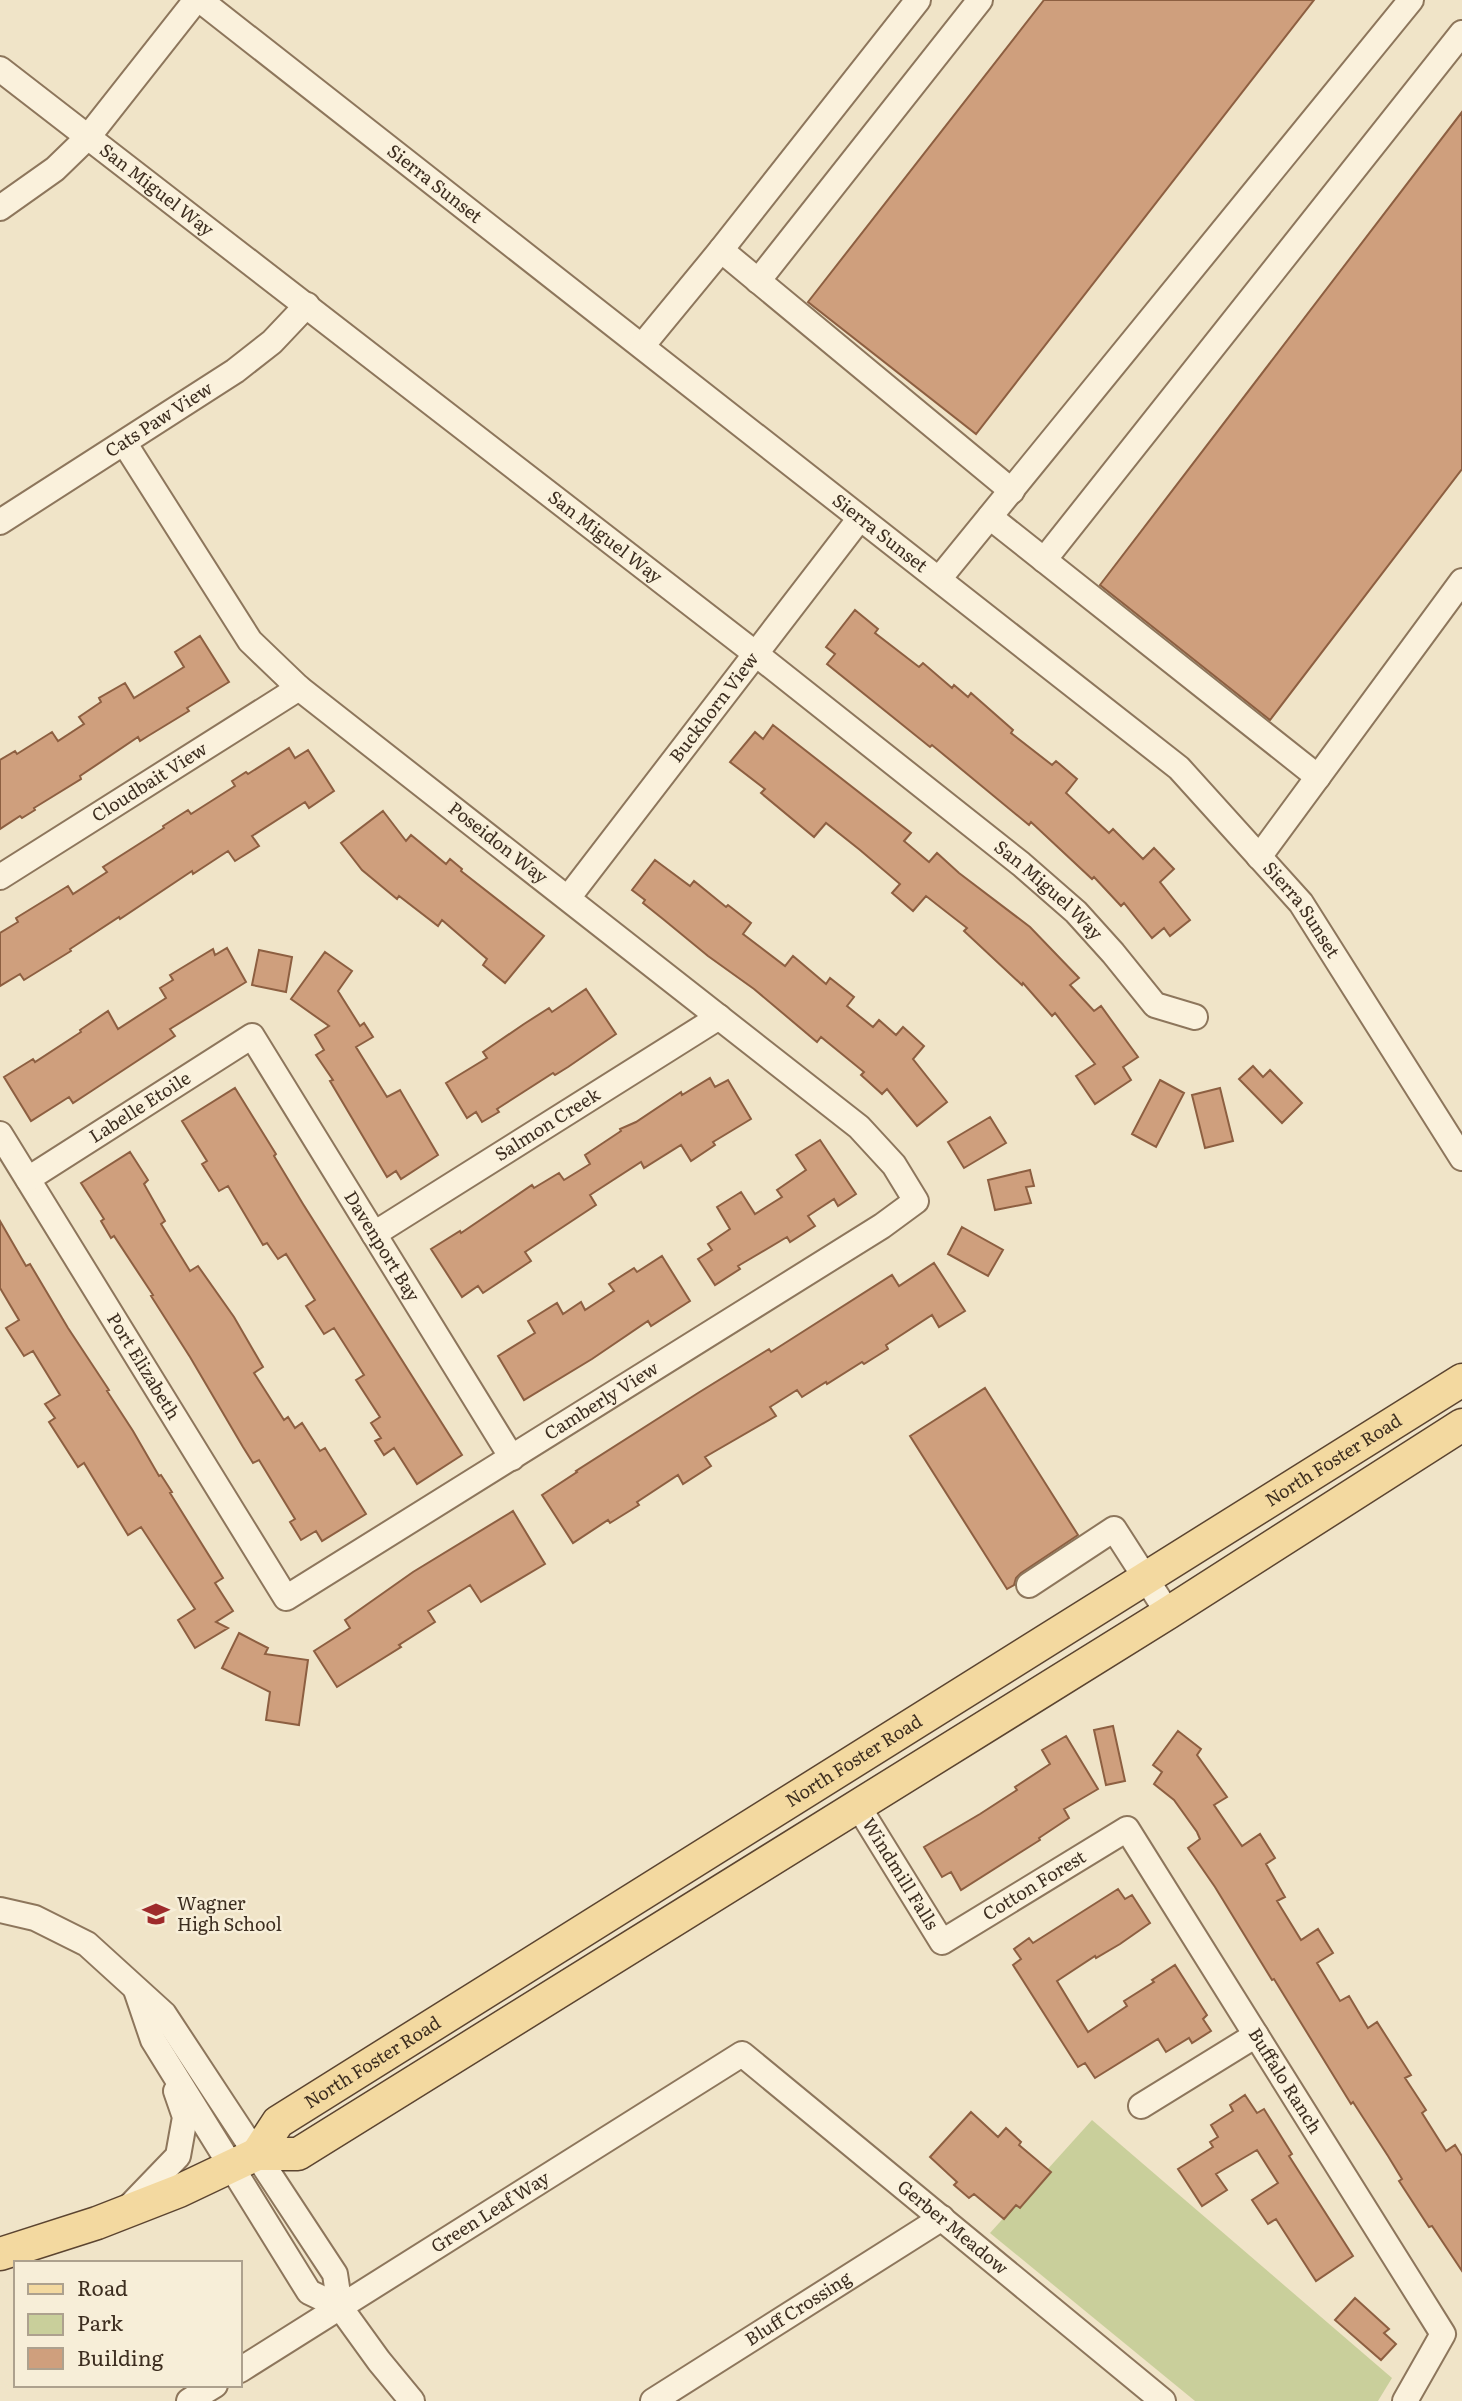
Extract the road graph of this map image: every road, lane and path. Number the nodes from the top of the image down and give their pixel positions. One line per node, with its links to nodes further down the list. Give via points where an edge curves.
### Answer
1 (198, 0): 7 (street); 12 (street, Sierra Sunset)
2 (918, 0): 9 (street)
3 (980, 0): 10 (street)
4 (1410, 0): 14 (street)
5 (1462, 33): 18 (street)
6 (0, 69): 7 (street, San Miguel Way)
7 (88, 136): 8 (street, via 55,169); 11 (street, San Miguel Way)
8 (0, 208)
9 (721, 250): 10 (street); 12 (street)
10 (758, 281): 14 (street)
11 (307, 305): 13 (street, Cats Paw View, via 272,342 235,371); 21 (street, San Miguel Way)
12 (642, 346): 16 (street, Sierra Sunset)
13 (125, 444): 17 (street, Cats Paw View); 22 (street, Poseidon Way, via 250,641)
14 (1012, 491): 15 (street)
15 (990, 517): 18 (street); 19 (street)
16 (860, 518): 19 (street, Sierra Sunset); 21 (street, Buckhorn View)
17 (0, 522)
18 (1044, 560): 23 (street)
19 (939, 579): 24 (street, Sierra Sunset, via 1179,768)
20 (1462, 581): 23 (street)
21 (756, 654): 26 (street, Buckhorn View); 28 (street, San Miguel Way, via 1076,912 1156,1005)
22 (299, 688): 25 (street, Cloudbait View); 26 (street, Poseidon Way)
23 (1318, 777): 24 (street)
24 (1259, 857): 31 (street, Sierra Sunset, via 1301,903)
25 (0, 877)
26 (568, 898): 27 (street, Poseidon Way)
27 (719, 1017): 33 (street, Poseidon Way, via 859,1127 894,1165); 34 (street, Salmon Creek)
28 (1195, 1017)
29 (251, 1036): 32 (street, Labelle Etoile); 34 (street, Davenport Bay)
30 (0, 1134): 32 (street, Port Elizabeth)
31 (1462, 1158)
32 (28, 1179): 40 (street, Port Elizabeth)
33 (916, 1201): 37 (street, Camberly View)
34 (374, 1234): 37 (street, Davenport Bay)
35 (1462, 1380): 38 (main road, North Foster Road)
36 (1462, 1425): 41 (main road)
37 (512, 1458): 40 (street, Camberly View)
38 (1147, 1578): 39 (street, via 1114,1530); 41 (street); 51 (main road, North Foster Road, via 278,2122)
39 (1030, 1585)
40 (286, 1598)
41 (1168, 1613): 42 (main road)
42 (858, 1806): 45 (street, Windmill Falls); 51 (main road, via 298,2154)
43 (1127, 1829): 45 (street, Cotton Forest); 47 (street, Buffalo Ranch)
44 (0, 1910): 46 (street, via 35,1918 87,1944)
45 (942, 1942)
46 (136, 1990): 49 (street, via 153,2040); 51 (street, via 164,2014)
47 (1256, 2035): 50 (street); 62 (street, Buffalo Ranch, via 1443,2334)
48 (741, 2054): 53 (street, Gerber Meadow); 55 (street, Green Leaf Way)
49 (168, 2064): 51 (street); 52 (street, via 185,2117 178,2157)
50 (1142, 2106)
51 (245, 2161): 52 (main road); 55 (street, via 335,2274)
52 (125, 2212): 54 (main road)
53 (942, 2218): 60 (street, Bluff Crossing); 61 (street, Gerber Meadow)
54 (0, 2254)
55 (340, 2307): 56 (street, Green Leaf Way); 59 (street)
56 (242, 2369)
57 (212, 2387): 58 (street)
58 (190, 2401)
59 (412, 2401)
60 (653, 2401)
61 (1163, 2401)
62 (1405, 2401)

